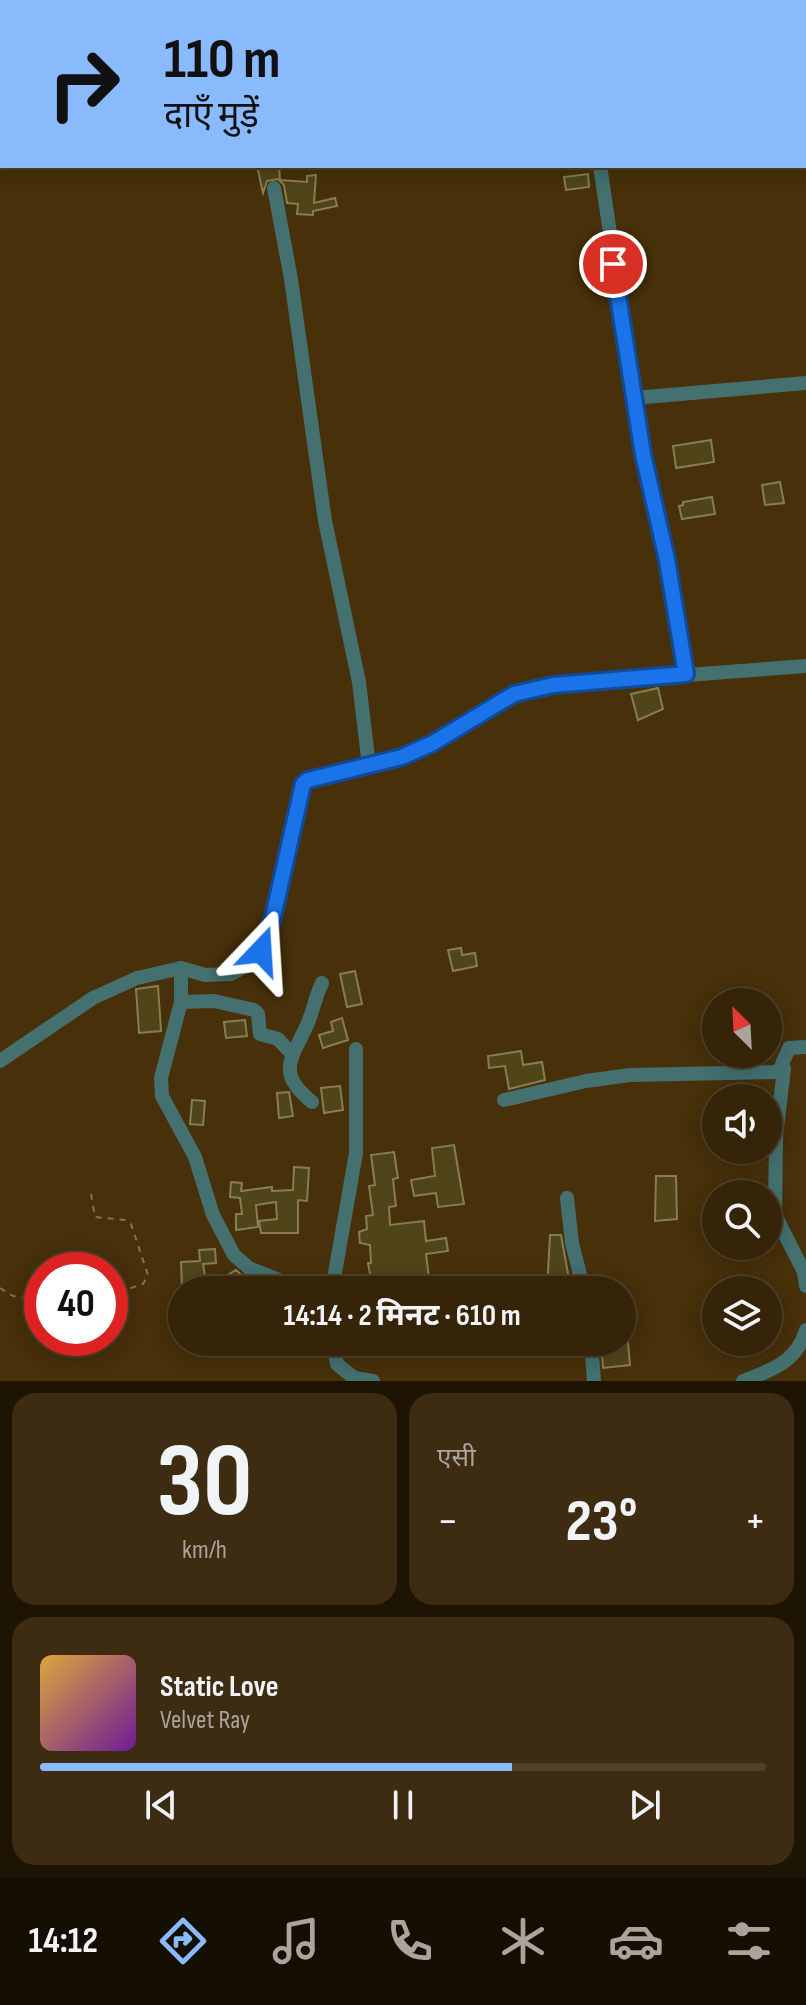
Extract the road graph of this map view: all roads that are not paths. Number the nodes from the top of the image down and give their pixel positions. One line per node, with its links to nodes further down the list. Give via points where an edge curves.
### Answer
1 (600, 168): 4 (street)
2 (274, 188): 7 (street)
3 (806, 383): 4 (street)
4 (634, 398): 6 (street)
5 (806, 666): 6 (street)
6 (686, 674): 7 (street, via 553,685 514,694 433,743)
7 (369, 766): 8 (street, via 316,776 303,784 273,917 254,962 231,974 205,975)
8 (181, 968): 10 (street); 14 (street, via 137,978 93,998)
9 (322, 983): 13 (street)
10 (181, 1002): 13 (street, via 214,1001 254,1010 260,1034 278,1039); 19 (street, via 160,1085 162,1096 195,1157 220,1232 234,1255)
11 (806, 1047): 15 (street, via 787,1050)
12 (356, 1049): 20 (street, via 356,1153)
13 (291, 1053): 17 (street, via 292,1082)
14 (0, 1061)
15 (784, 1069): 16 (street, via 630,1075); 22 (street, via 775,1215)
16 (504, 1100)
17 (312, 1102)
18 (567, 1198): 21 (street)
19 (269, 1276)
20 (334, 1276)
21 (580, 1276)
22 (806, 1286)
23 (806, 1330): 28 (street, via 790,1360)
24 (336, 1356): 26 (street, via 337,1364 354,1378)
25 (592, 1356): 27 (street)
26 (373, 1381)
27 (594, 1381)
28 (743, 1381)

